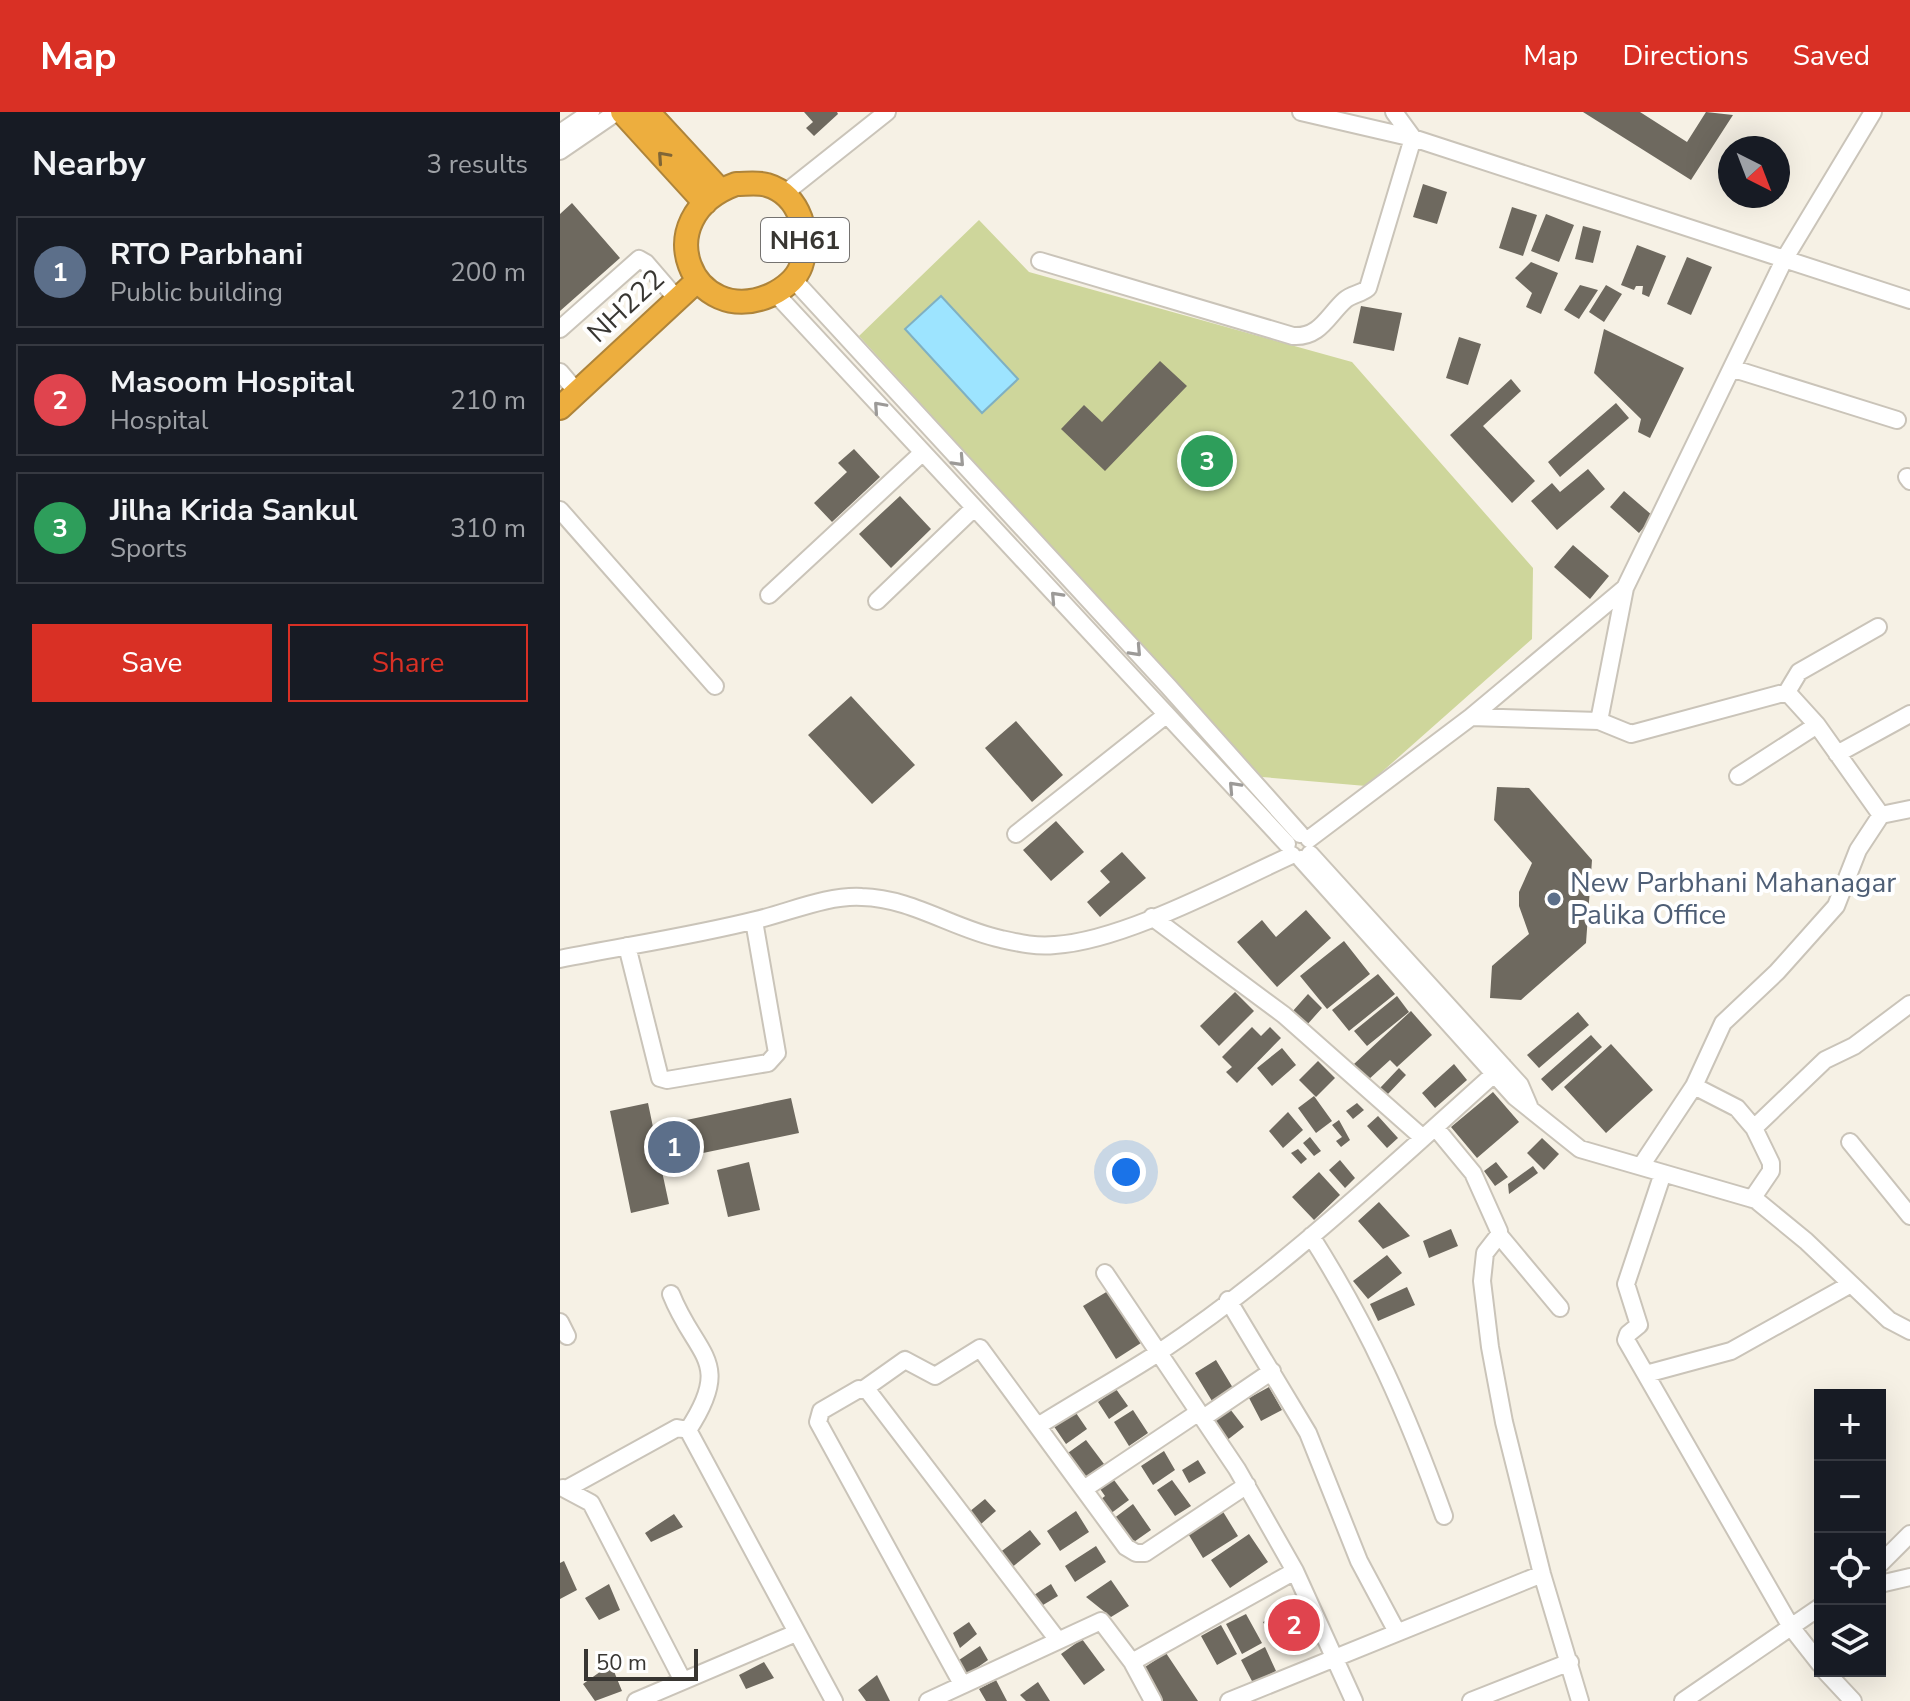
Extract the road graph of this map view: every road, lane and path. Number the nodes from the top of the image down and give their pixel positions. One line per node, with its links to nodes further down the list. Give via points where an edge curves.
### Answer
1 (591, 112): 8 (street)
2 (620, 112): 10 (street); 12 (highway, one-way to 2)
3 (648, 112): 12 (highway)
4 (887, 112): 11 (street)
5 (1301, 112): 9 (street)
6 (1394, 112): 9 (street)
7 (1873, 112): 13 (street)
8 (560, 133)
9 (1413, 138): 13 (street); 14 (street, via 1368,288 1345,300 1308,335 1293,336)
10 (560, 151)
11 (785, 193): 12 (highway, NH61, via 765,184 736,184); 16 (highway, NH61, via 805,228 806,247 800,270)
12 (712, 196): 15 (highway, via 689,222 684,245)
13 (1785, 258): 18 (street); 20 (street)
14 (1040, 261)
15 (698, 280): 16 (highway, NH61, via 713,295 731,301 760,299); 17 (highway, NH222)
16 (784, 286): 25 (street, one-way to 16); 26 (street, one-way to 26)
17 (677, 299): 19 (street, via 639,259); 22 (highway, NH222)
18 (1910, 300)
19 (560, 329)
20 (1734, 369): 24 (street); 29 (street)
21 (560, 372): 22 (street)
22 (577, 392): 23 (highway, NH222)
23 (560, 408)
24 (1897, 420)
25 (921, 454): 27 (street); 30 (street)
26 (978, 482): 27 (street); 45 (street, one-way to 45, via 1168,686)
27 (967, 503): 31 (street); 36 (street, one-way to 27)
28 (560, 510): 33 (street)
29 (1625, 588): 37 (street); 38 (street)
30 (769, 595)
31 (877, 601)
32 (1878, 627): 34 (street, via 1804,668)
33 (715, 686)
34 (1787, 692): 38 (street, via 1631,734); 39 (street)
35 (1910, 714): 40 (street)
36 (1166, 715): 44 (street); 45 (street, one-way to 36)
37 (1471, 717): 38 (street); 45 (street)
38 (1599, 721)
39 (1817, 725): 40 (street); 41 (street)
40 (1837, 754): 43 (street)
41 (1738, 776)
42 (1910, 809): 43 (street)
43 (1881, 815): 52 (street, via 1858,850 1836,906 1723,1023)
44 (1016, 834)
45 (1300, 847): 46 (street); 51 (street)
46 (1152, 917): 47 (street, via 1084,941 1055,945 973,933 932,914 862,897); 54 (street)
47 (754, 921): 48 (street); 48 (street, via 777,1053 768,1063 660,1078)
48 (627, 946): 49 (street)
49 (560, 959)
50 (1910, 1004): 53 (street, via 1854,1046 1825,1060)
51 (1498, 1070): 54 (street); 56 (street, via 1520,1085 1529,1106 1580,1149)
52 (1694, 1086): 53 (street, via 1731,1103); 56 (street)
53 (1754, 1128): 58 (street, via 1773,1167)
54 (1429, 1132): 60 (street, via 1473,1173); 61 (street)
55 (1850, 1142): 59 (street)
56 (1641, 1166): 57 (street)
57 (1663, 1173): 58 (street); 70 (street, via 1626,1284 1639,1325 1626,1340)
58 (1752, 1199): 63 (street)
59 (1910, 1216)
60 (1499, 1235): 66 (street); 82 (street, via 1484,1257 1482,1281 1490,1347)
61 (1311, 1236): 65 (street); 78 (street, via 1381,1356)
62 (1105, 1273): 68 (street)
63 (1851, 1284): 67 (street, via 1889,1320); 70 (street, via 1731,1351)
64 (671, 1294): 74 (street, via 702,1350 711,1380 707,1401)
65 (1228, 1300): 68 (street); 69 (street)
66 (1560, 1308)
67 (1910, 1331)
68 (1159, 1352): 72 (street); 73 (street)
69 (1272, 1371): 72 (street); 87 (street, via 1308,1433 1359,1561)
70 (1646, 1374): 86 (street)
71 (864, 1389): 73 (street, via 905,1360 935,1376 980,1348); 89 (street); 96 (street, via 821,1411 818,1422)
72 (1201, 1415): 75 (street); 77 (street)
73 (1038, 1426): 77 (street)
74 (688, 1430): 76 (street, via 677,1428); 88 (street)
75 (1247, 1485): 77 (street, via 1145,1553 1126,1547); 81 (street)
76 (563, 1489): 95 (street, via 591,1503)
77 (1084, 1489)
78 (1444, 1516)
79 (1910, 1534): 80 (street)
80 (1886, 1558)
81 (1295, 1571): 91 (street); 92 (street)
82 (1542, 1574): 87 (street); 93 (street)
83 (1910, 1577): 84 (street)
84 (1886, 1583)
85 (1814, 1611): 86 (street)
86 (1791, 1627): 90 (street); 105 (street)
87 (1397, 1632): 91 (street)
88 (796, 1633): 95 (street); 99 (street)
89 (1057, 1639): 92 (street, via 1101,1621); 96 (street)
90 (1814, 1656)
91 (1333, 1657): 101 (street); 102 (street)
92 (1132, 1662): 97 (street)
93 (1570, 1662): 103 (street); 104 (street)
94 (1831, 1677): 106 (street)
95 (683, 1681): 98 (street)
96 (961, 1691): 100 (street)
97 (1147, 1699)
98 (636, 1701)
99 (834, 1701)
100 (928, 1701)
101 (1229, 1701)
102 (1354, 1701)
103 (1471, 1701)
104 (1580, 1701)
105 (1683, 1701)
106 (1853, 1701)

